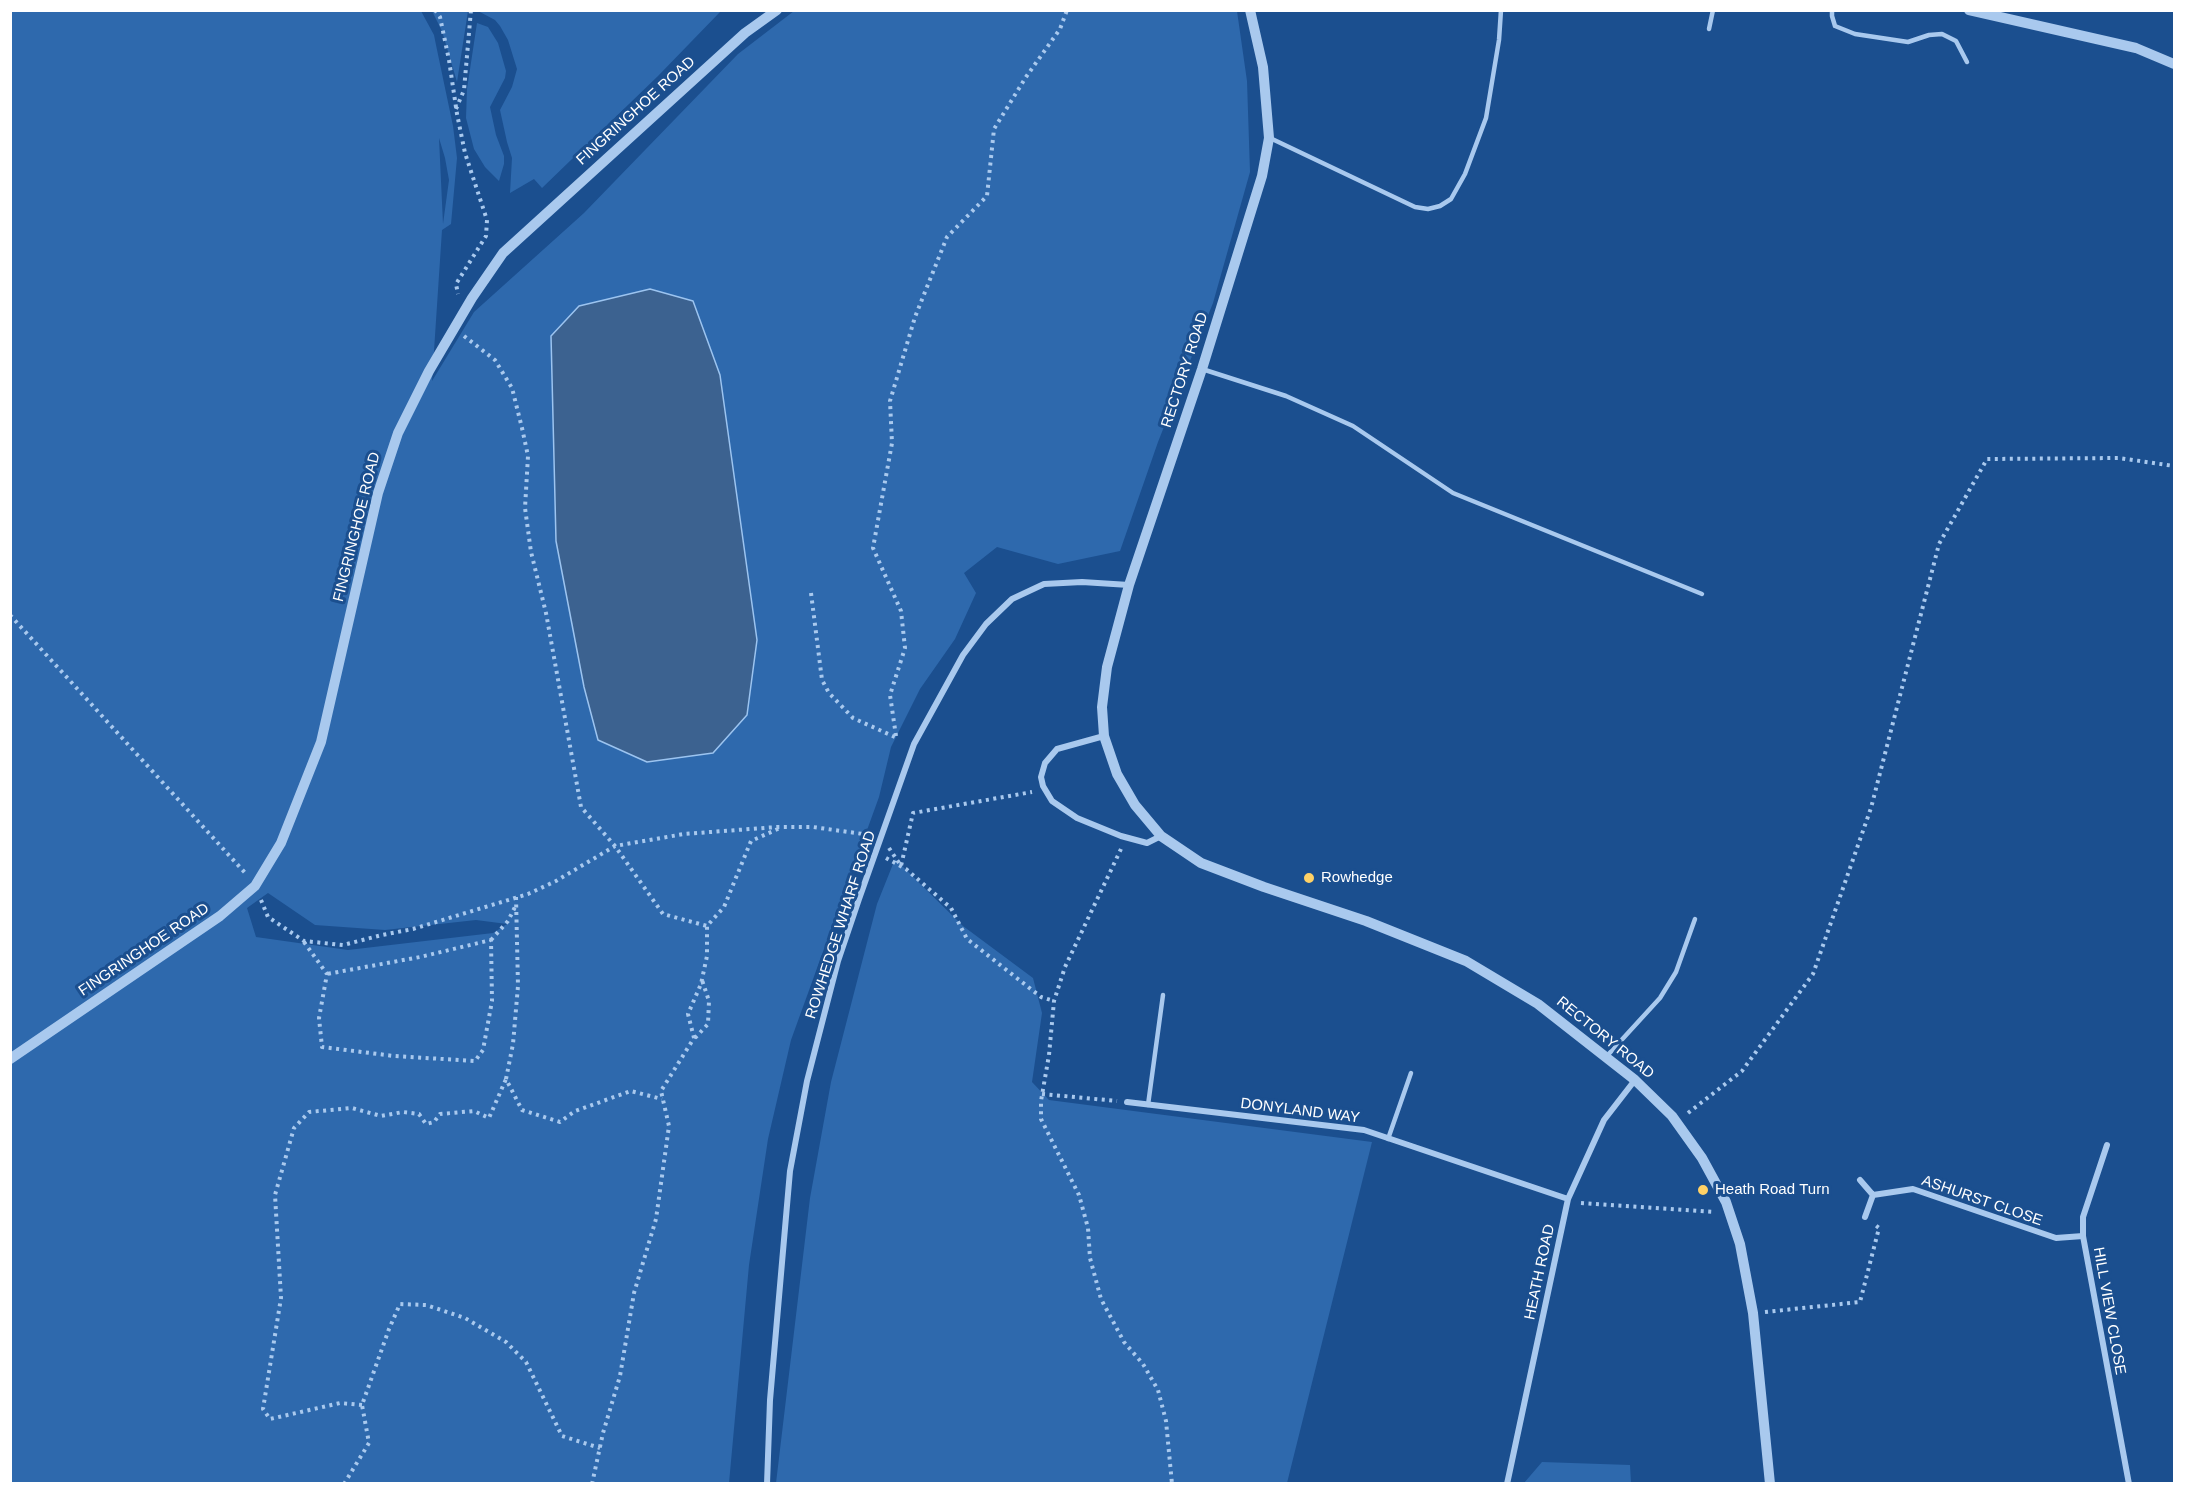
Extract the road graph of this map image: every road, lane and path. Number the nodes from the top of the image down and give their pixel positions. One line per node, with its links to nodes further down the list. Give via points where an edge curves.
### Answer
1 (435, 10): 13 (path, via 440,17)
2 (471, 10): 13 (path, via 464,90)
3 (777, 10): 15 (street, FINGRINGHOE ROAD, via 745,33 503,253)
4 (1067, 10): 23 (path, via 1060,29 994,129 987,196 947,237 915,317 890,401 892,443 873,548 902,611 905,648 890,695)
5 (1250, 10): 14 (street, RECTORY ROAD, via 1263,67)
6 (1501, 10): 14 (lane, via 1486,118 1465,174 1451,199 1440,206 1414,207)
7 (1713, 10): 10 (lane)
8 (1832, 10): 11 (lane, via 1836,26 1855,34 1908,42 1942,34 1956,41)
9 (1970, 10): 12 (street, via 2136,48)
10 (1709, 29)
11 (1967, 62)
12 (2175, 64)
13 (456, 109): 15 (path, via 465,153 487,220 486,236 456,284)
14 (1269, 138): 17 (street, RECTORY ROAD, via 1262,176)
15 (461, 316): 16 (street, FINGRINGHOE ROAD)
16 (454, 329): 31 (path, via 495,360 512,388 528,456 525,508 531,552 581,807); 34 (street, FINGRINGHOE ROAD, via 398,433 378,493 321,742 281,843)
17 (1202, 369): 19 (street, RECTORY ROAD); 21 (lane, via 1286,396 1353,426 1453,493)
18 (2175, 466): 55 (path, via 2119,458 1987,459 1939,544 1871,808 1813,974 1742,1071)
19 (1130, 585): 24 (street, RECTORY ROAD, via 1107,667 1102,707); 25 (street, ROWHEDGE WHARF ROAD, via 1044,584 1012,599 963,654)
20 (811, 593): 25 (path, via 822,680 829,693 853,718)
21 (1702, 594)
22 (10, 615): 34 (path)
23 (896, 736)
24 (1104, 736): 26 (street, via 1057,749 1045,763 1041,777); 28 (street, RECTORY ROAD, via 1117,774 1135,805)
25 (914, 744): 29 (street, ROWHEDGE WHARF ROAD)
26 (1044, 789): 30 (street, via 1052,801 1077,818); 33 (path, via 913,813)
27 (784, 827): 29 (path); 31 (path, via 684,834); 38 (path, via 751,841 724,907)
28 (1161, 836): 30 (street, via 1147,843); 46 (street, RECTORY ROAD, via 1201,863 1466,961 1538,1004)
29 (881, 837): 32 (street, ROWHEDGE WHARF ROAD); 33 (path)
30 (1127, 838): 44 (path, via 1065,967)
31 (615, 846): 35 (path, via 556,881); 38 (path, via 663,914)
32 (875, 852): 33 (path); 69 (street, ROWHEDGE WHARF ROAD, via 838,961 807,1081 790,1171 770,1400)
33 (901, 866): 44 (path, via 951,908 967,939 1041,997)
34 (255, 886): 40 (path, via 268,917); 47 (street, FINGRINGHOE ROAD, via 220,916)
35 (516, 897): 36 (path); 40 (path, via 413,929 343,945)
36 (516, 904): 39 (path, via 508,921); 49 (path, via 518,986)
37 (1695, 918): 46 (lane, via 1676,972)
38 (708, 926): 42 (path)
39 (491, 940): 41 (path); 41 (path, via 492,1001 483,1050 475,1061 322,1047 319,1018)
40 (304, 941): 41 (path)
41 (327, 974)
42 (702, 979): 45 (path, via 688,1014); 45 (path, via 709,1001 708,1024)
43 (1163, 995): 54 (lane)
44 (1054, 1001): 51 (path)
45 (694, 1038): 52 (path, via 661,1091)
46 (1606, 1057): 50 (street, RECTORY ROAD)
47 (10, 1059)
48 (1411, 1073): 56 (lane)
49 (506, 1079): 52 (path, via 522,1110 560,1122 575,1111 632,1091); 65 (path, via 489,1118 474,1111 440,1114 434,1122 426,1124 418,1114 381,1116 352,1108 309,1112 294,1128 275,1195 281,1298 263,1408 270,1419 340,1403)
50 (1635, 1080): 55 (street, RECTORY ROAD); 60 (street, HEATH ROAD, via 1604,1120)
51 (1042, 1094): 53 (path); 70 (path, via 1041,1119 1079,1195 1101,1299 1124,1342 1158,1390 1166,1421)
52 (662, 1099): 66 (path, via 669,1126 656,1219 634,1293 620,1376)
53 (1127, 1102): 54 (street, DONYLAND WAY)
54 (1148, 1104): 56 (street, DONYLAND WAY, via 1364,1130)
55 (1676, 1122): 61 (street, RECTORY ROAD, via 1702,1158)
56 (1388, 1139): 60 (street, DONYLAND WAY)
57 (2107, 1145): 63 (street, HILL VIEW CLOSE, via 2083,1217)
58 (1860, 1180): 59 (street)
59 (1873, 1195): 62 (street); 63 (street, ASHURST CLOSE, via 1913,1189 2056,1238)
60 (1567, 1201): 61 (path); 71 (street, HEATH ROAD)
61 (1730, 1213): 64 (street, RECTORY ROAD)
62 (1865, 1217): 64 (path, via 1879,1227 1860,1302)
63 (2083, 1236): 73 (street, HILL VIEW CLOSE)
64 (1753, 1313): 72 (street, RECTORY ROAD)
65 (362, 1405): 66 (path, via 400,1304 426,1305 465,1318 506,1342 526,1362 562,1436); 67 (path, via 369,1443)
66 (600, 1448): 68 (path)
67 (344, 1484)
68 (592, 1484)
69 (767, 1484)
70 (1172, 1484)
71 (1507, 1484)
72 (1770, 1484)
73 (2128, 1484)

